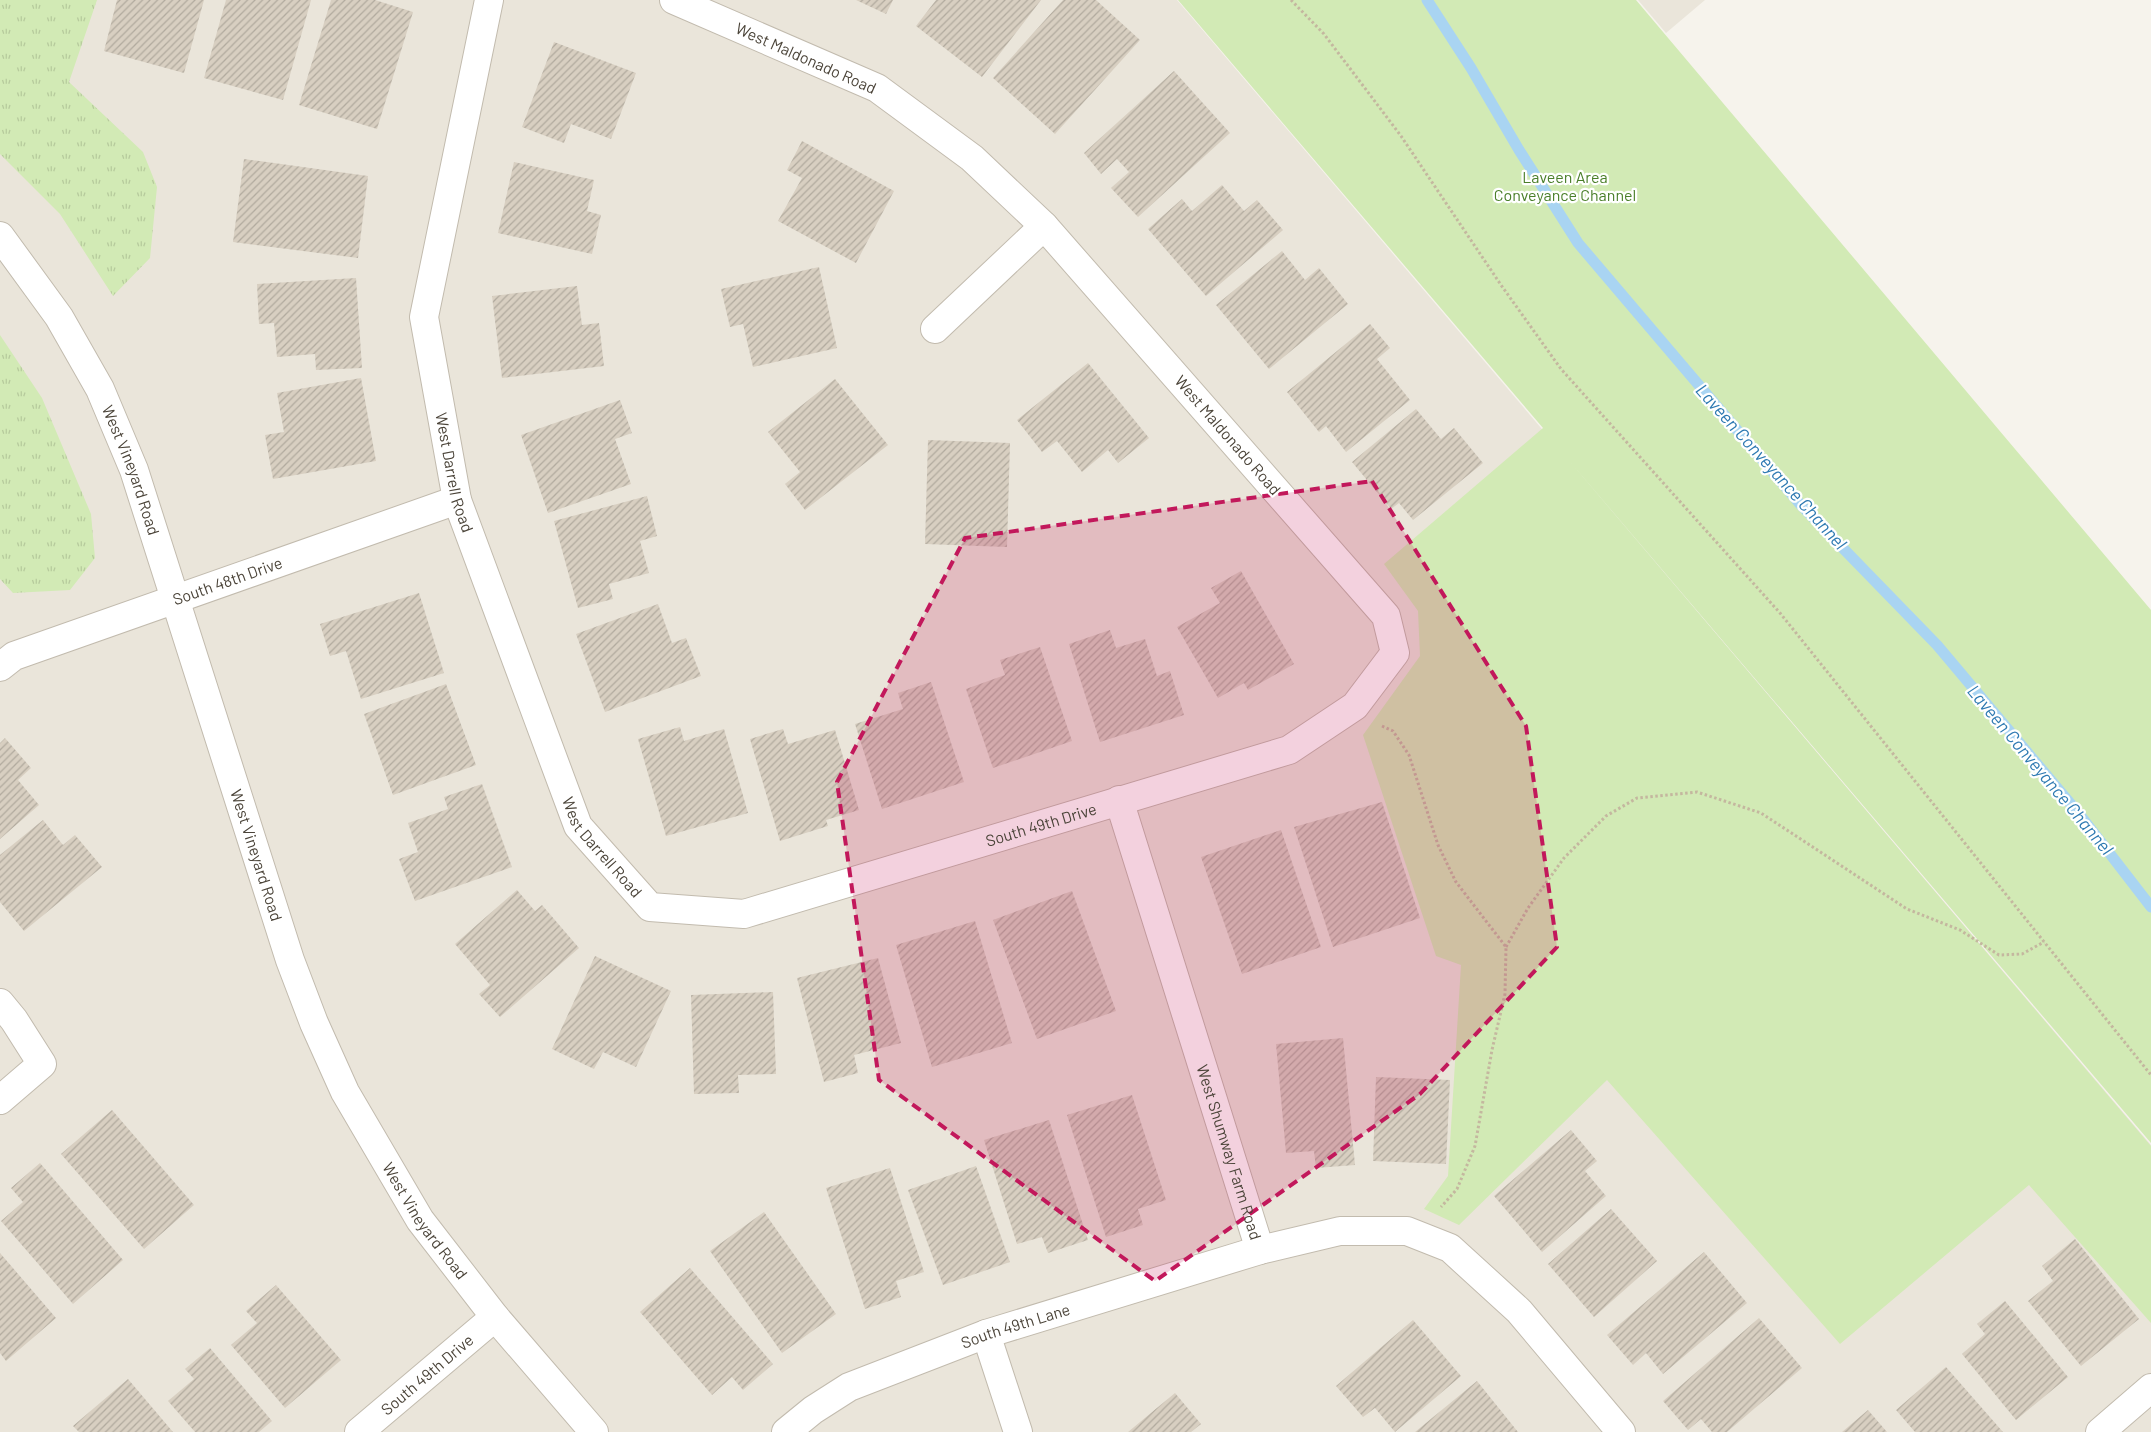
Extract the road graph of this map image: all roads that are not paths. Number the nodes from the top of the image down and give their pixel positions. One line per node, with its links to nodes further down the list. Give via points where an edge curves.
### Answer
1 (489, 0): 6 (street, West Darrell Road, via 424,317)
2 (674, 0): 3 (street, West Maldonado Road, via 877,88 972,158)
3 (1044, 226): 5 (street); 8 (street, West Maldonado Road, via 1386,616)
4 (0, 236): 7 (street, West Vineyard Road, via 59,317 100,390 134,470)
5 (935, 329)
6 (456, 500): 7 (street, South 48th Drive); 11 (street, West Darrell Road, via 578,826)
7 (174, 599): 9 (street, South 48th Drive, via 14,656); 15 (street, West Vineyard Road, via 290,960 314,1023 346,1092 420,1220)
8 (1395, 653): 10 (street, South 49th Drive, via 1355,706 1288,750)
9 (0, 667)
10 (1119, 800): 11 (street, South 49th Drive, via 744,914); 14 (street, West Shumway Farm Road)
11 (650, 907)
12 (0, 1003): 13 (street, via 42,1064)
13 (0, 1100)
14 (1260, 1250): 16 (street, South 49th Lane); 22 (street, West Shumway Farm Road, via 1340,1231 1407,1231 1450,1248 1519,1312)
15 (494, 1317): 18 (street, South 49th Drive); 19 (street, West Vineyard Road)
16 (986, 1334): 20 (street, South 49th Lane, via 850,1387); 21 (street)
17 (2151, 1388): 23 (street)
18 (360, 1432)
19 (594, 1432)
20 (786, 1432)
21 (1018, 1432)
22 (1621, 1432)
23 (2100, 1432)

